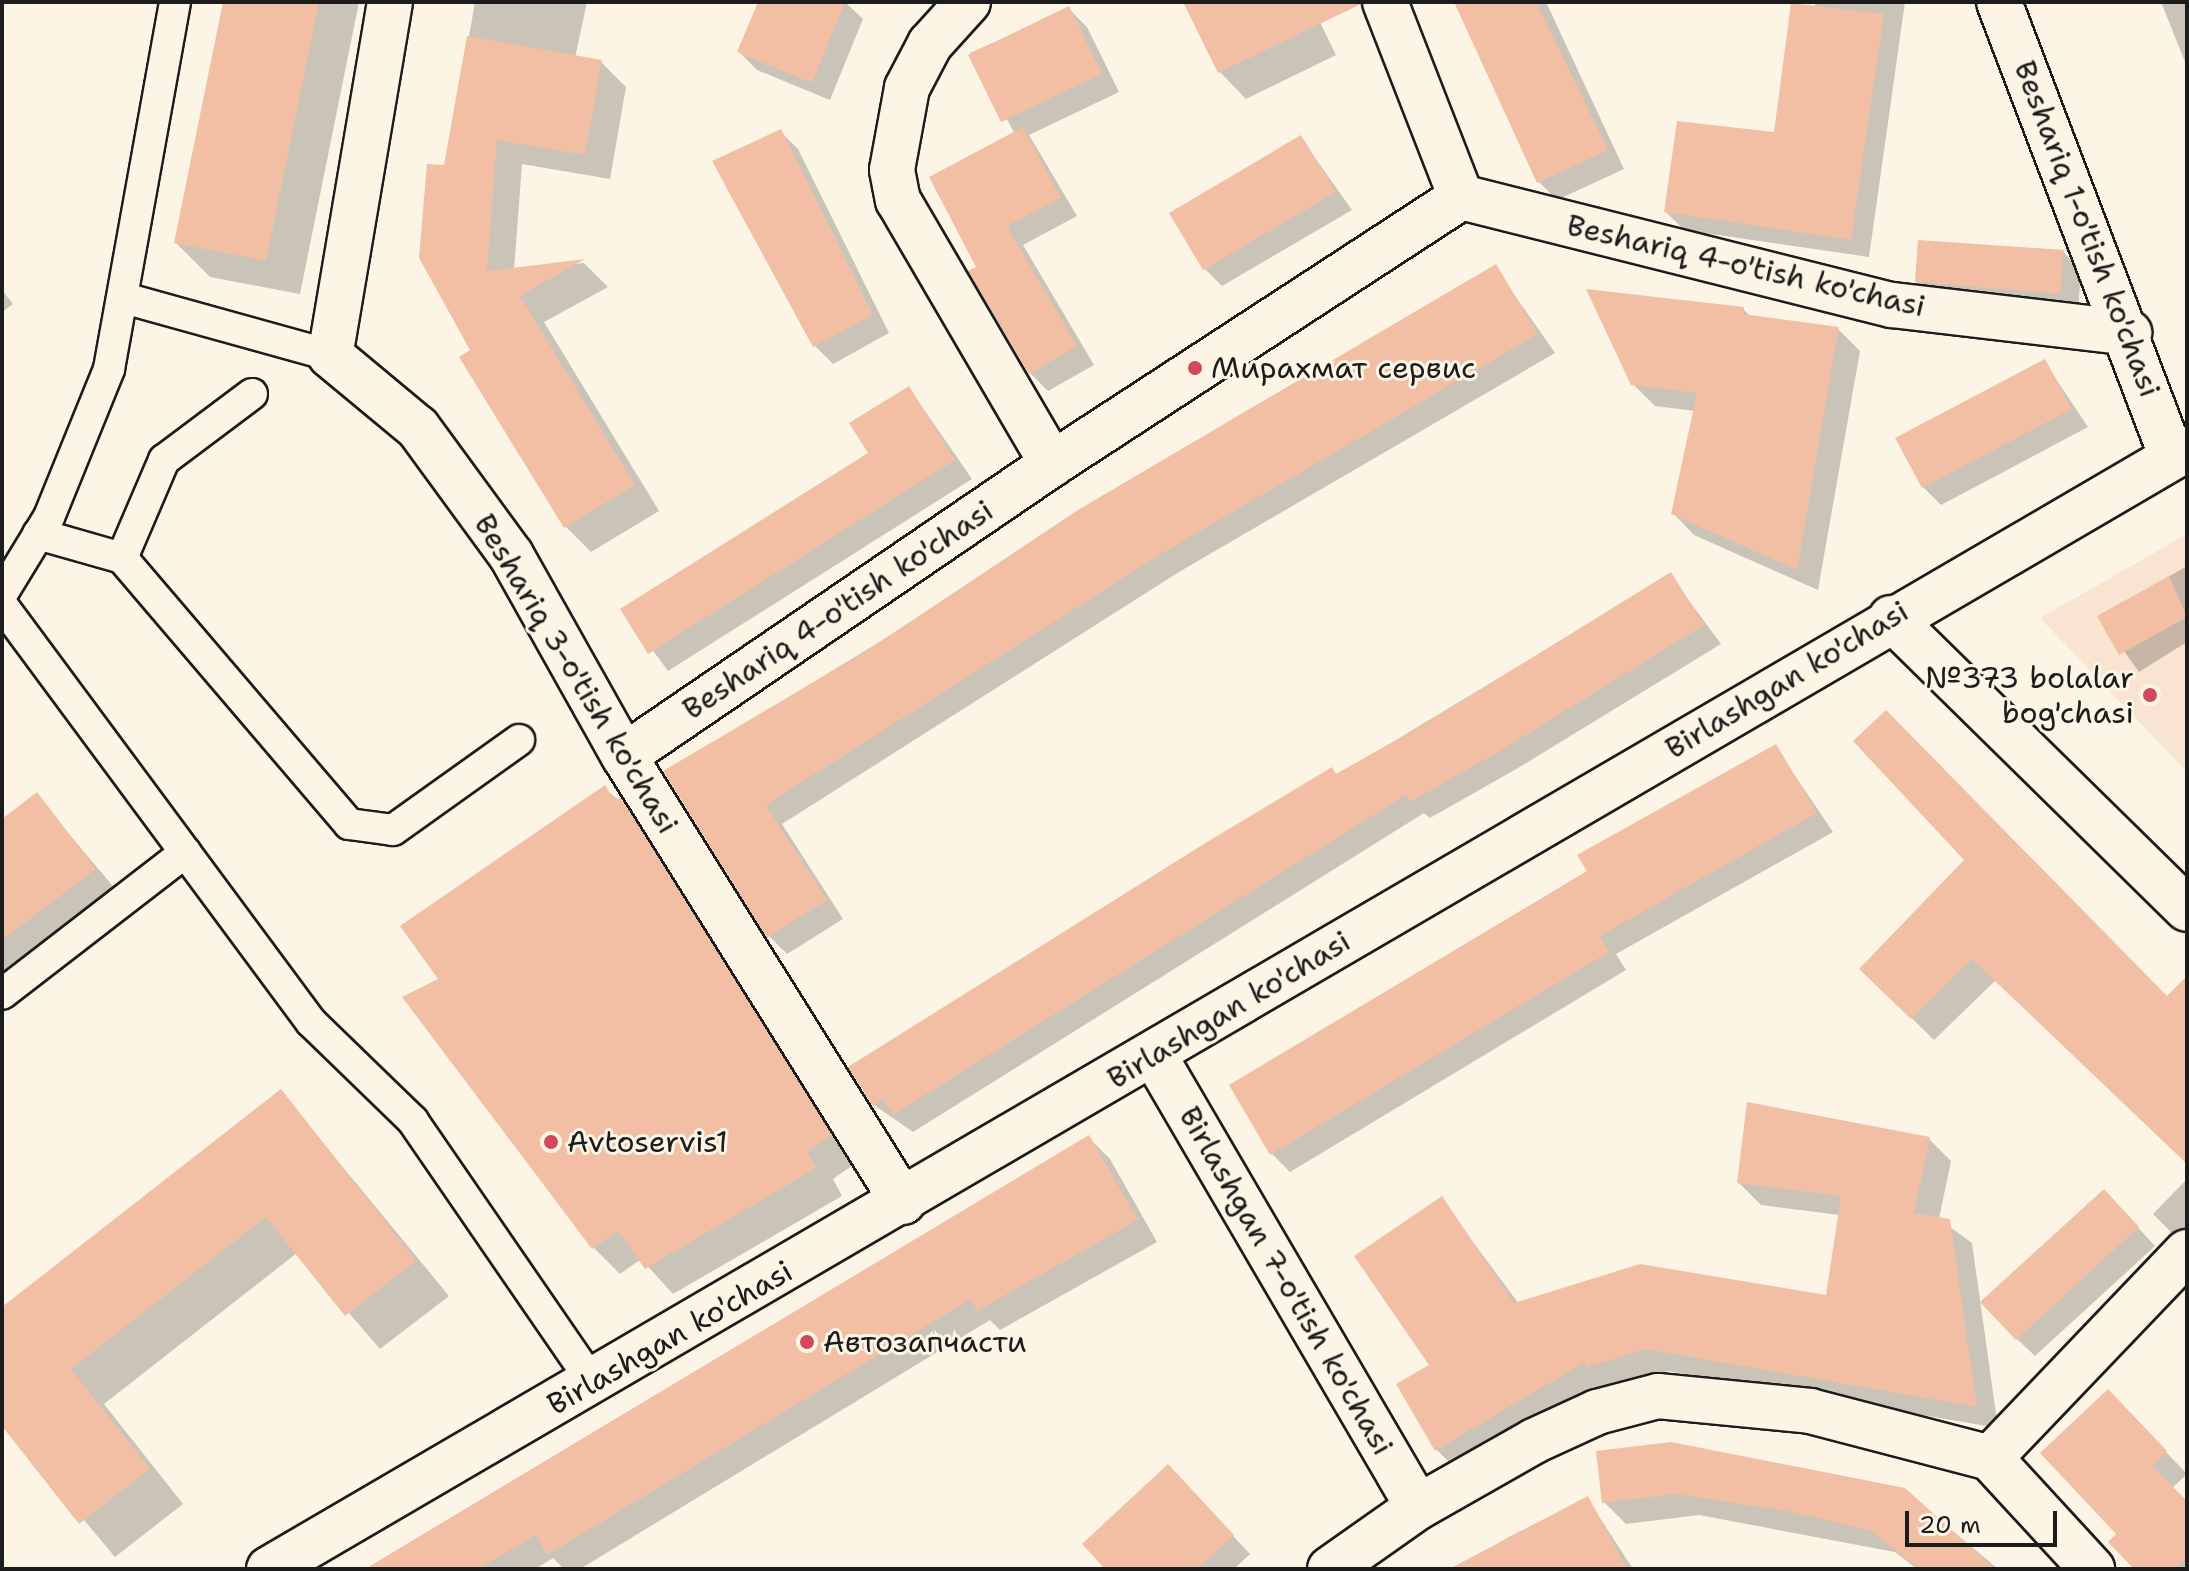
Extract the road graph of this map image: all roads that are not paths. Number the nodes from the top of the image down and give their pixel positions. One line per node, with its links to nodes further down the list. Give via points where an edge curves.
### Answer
1 (175, 2): 7 (lane)
2 (390, 2): 9 (street)
3 (968, 2): 12 (street, via 930,44 907,88 892,170 898,200)
4 (1385, 2): 6 (street)
5 (1999, 2): 8 (street, Beshariq 1-o'tish ko'chasi)
6 (1461, 197): 8 (street, Beshariq 4-o'tish ko'chasi, via 1892,305); 12 (street, Beshariq 4-o'tish ko'chasi)
7 (124, 298): 9 (lane); 13 (lane, via 109,369)
8 (2129, 333): 11 (street, Beshariq 1-o'tish ko'chasi)
9 (330, 355): 19 (street, Beshariq 3-o'tish ko'chasi, via 427,441 511,555)
10 (252, 394): 14 (lane, via 164,460)
11 (2179, 453): 17 (street, Birlashgan ko'chasi)
12 (1052, 464): 19 (street, Beshariq 4-o'tish ko'chasi)
13 (38, 534): 14 (lane); 15 (lane)
14 (122, 558): 18 (lane, via 349,824 393,830)
15 (2, 594)
16 (2, 605): 20 (lane)
17 (1891, 618): 21 (street); 23 (street, Birlashgan ko'chasi)
18 (519, 740)
19 (624, 756): 24 (street, Beshariq 3-o'tish ko'chasi)
20 (186, 852): 22 (lane); 26 (lane, via 311,1022 413,1121)
21 (2187, 909)
22 (2, 994)
23 (1154, 1055): 24 (street, Birlashgan ko'chasi); 28 (street, Birlashgan 7-o'tish ko'chasi)
24 (903, 1202): 26 (street, Birlashgan ko'chasi)
25 (2187, 1252): 27 (street)
26 (593, 1383): 29 (street, Birlashgan ko'chasi)
27 (1990, 1458): 28 (street, via 1810,1411 1658,1396 1597,1412 1534,1441); 31 (street)
28 (1418, 1507): 30 (street)
29 (269, 1569)
30 (1330, 1569)
31 (2092, 1569)

